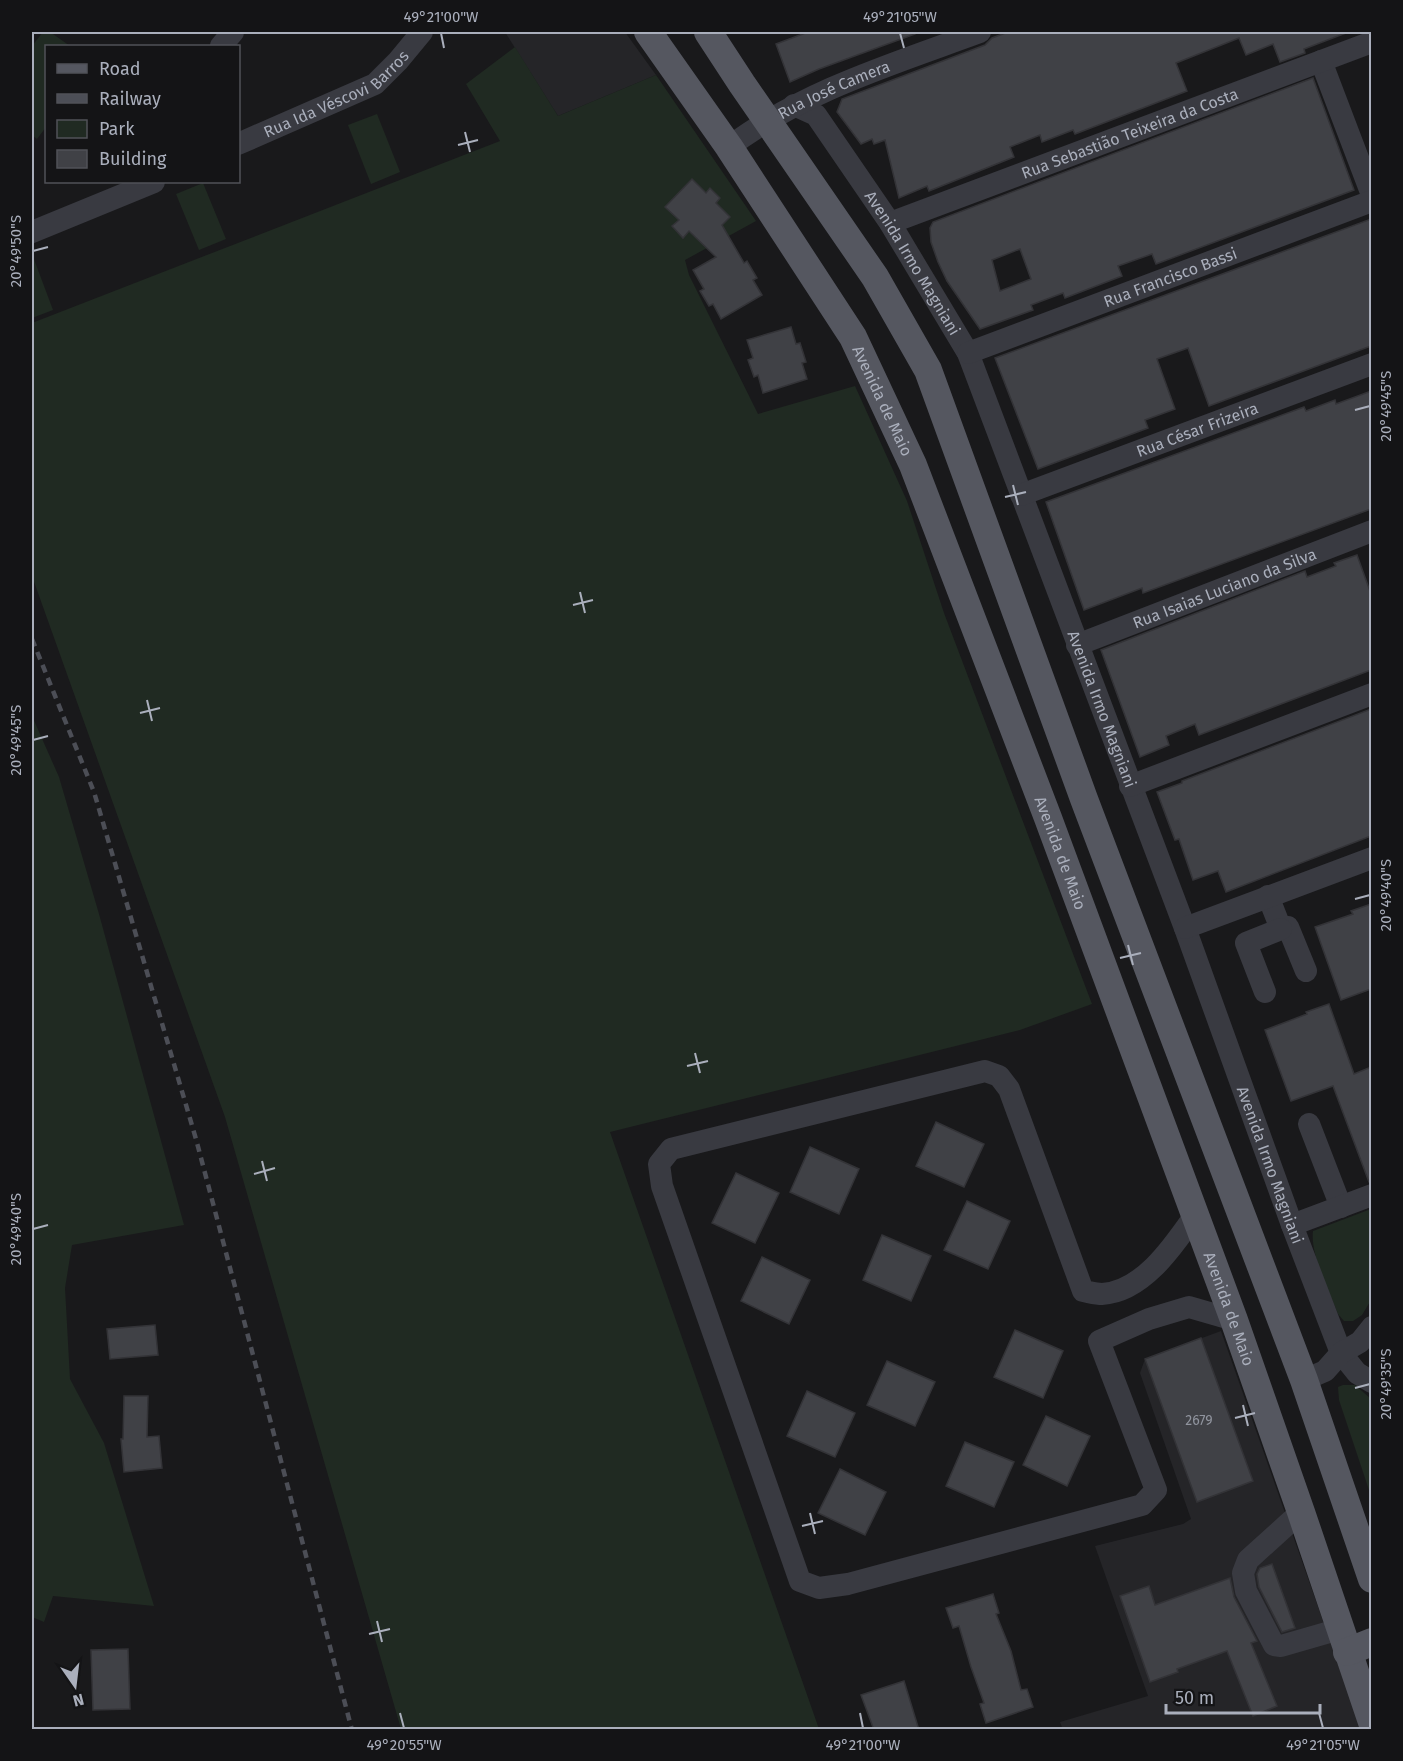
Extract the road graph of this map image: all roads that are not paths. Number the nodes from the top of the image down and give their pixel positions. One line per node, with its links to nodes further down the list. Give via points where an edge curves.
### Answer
1 (233, 32): 7 (street)
2 (648, 32): 12 (main road, Avenida de Maio)
3 (708, 32): 10 (main road)
4 (980, 32): 9 (street, Rua José Camera)
5 (411, 36): 11 (street, Rua Ida Véscovi Barros, via 375,84)
6 (1371, 42): 8 (street, Rua Sebastião Teixeira da Costa)
7 (222, 45)
8 (1321, 62): 15 (street); 18 (street, Rua Sebastião Teixeira da Costa)
9 (794, 105): 10 (street, Rua José Camera); 18 (street, Avenida Irmo Magniani, via 816,115)
10 (769, 121): 12 (street, Rua José Camera); 27 (main road, via 875,278 928,370)
11 (240, 143)
12 (729, 147): 28 (main road, Avenida de Maio, via 853,337 913,465)
13 (117, 183): 17 (street)
14 (152, 183): 17 (street)
15 (1371, 195)
16 (1371, 201): 20 (street, Rua Francisco Bassi)
17 (101, 205): 19 (street)
18 (890, 223): 20 (street, Avenida Irmo Magniani)
19 (32, 232)
20 (968, 353): 22 (street, Avenida Irmo Magniani)
21 (1371, 364): 22 (street, Rua César Frizeira)
22 (1021, 495): 24 (street, Avenida Irmo Magniani)
23 (1371, 531): 24 (street, Rua Isaias Luciano da Silva)
24 (1077, 645): 26 (street, Avenida Irmo Magniani)
25 (1371, 694): 26 (street)
26 (1130, 786): 31 (street, Avenida Irmo Magniani)
27 (1084, 799): 28 (main road); 43 (main road)
28 (1048, 818): 38 (main road, Avenida de Maio)
29 (1371, 858): 30 (street)
30 (1268, 896): 31 (street); 32 (street)
31 (1185, 928): 39 (street, Avenida Irmo Magniani)
32 (1281, 929): 33 (street, via 1288,927); 34 (street, via 1246,943)
33 (1306, 971)
34 (1265, 992)
35 (1309, 1124): 37 (street)
36 (1371, 1195): 37 (street)
37 (1341, 1206): 39 (street)
38 (1195, 1215): 40 (main road, Avenida de Maio); 40 (street, via 1166,1256 1123,1289 1102,1294 1083,1291 1013,1100 999,1076 985,1071 671,1149 659,1164 662,1186 800,1581 819,1588 848,1584 1142,1505 1156,1490 1099,1341 1189,1307)
39 (1292, 1225): 42 (street, Avenida Irmo Magniani)
40 (1234, 1320): 45 (main road, Avenida de Maio)
41 (1371, 1327): 42 (street, via 1360,1342)
42 (1341, 1353): 43 (street, via 1325,1371); 44 (street, via 1357,1373)
43 (1304, 1380): 45 (main road); 47 (main road)
44 (1371, 1382)
45 (1262, 1398): 46 (main road, Avenida de Maio)
46 (1302, 1512): 48 (main road, Avenida de Maio); 48 (street, via 1248,1560 1243,1574 1246,1591 1274,1645)
47 (1371, 1579)
48 (1353, 1641): 49 (main road, Avenida de Maio)
49 (1371, 1722)

